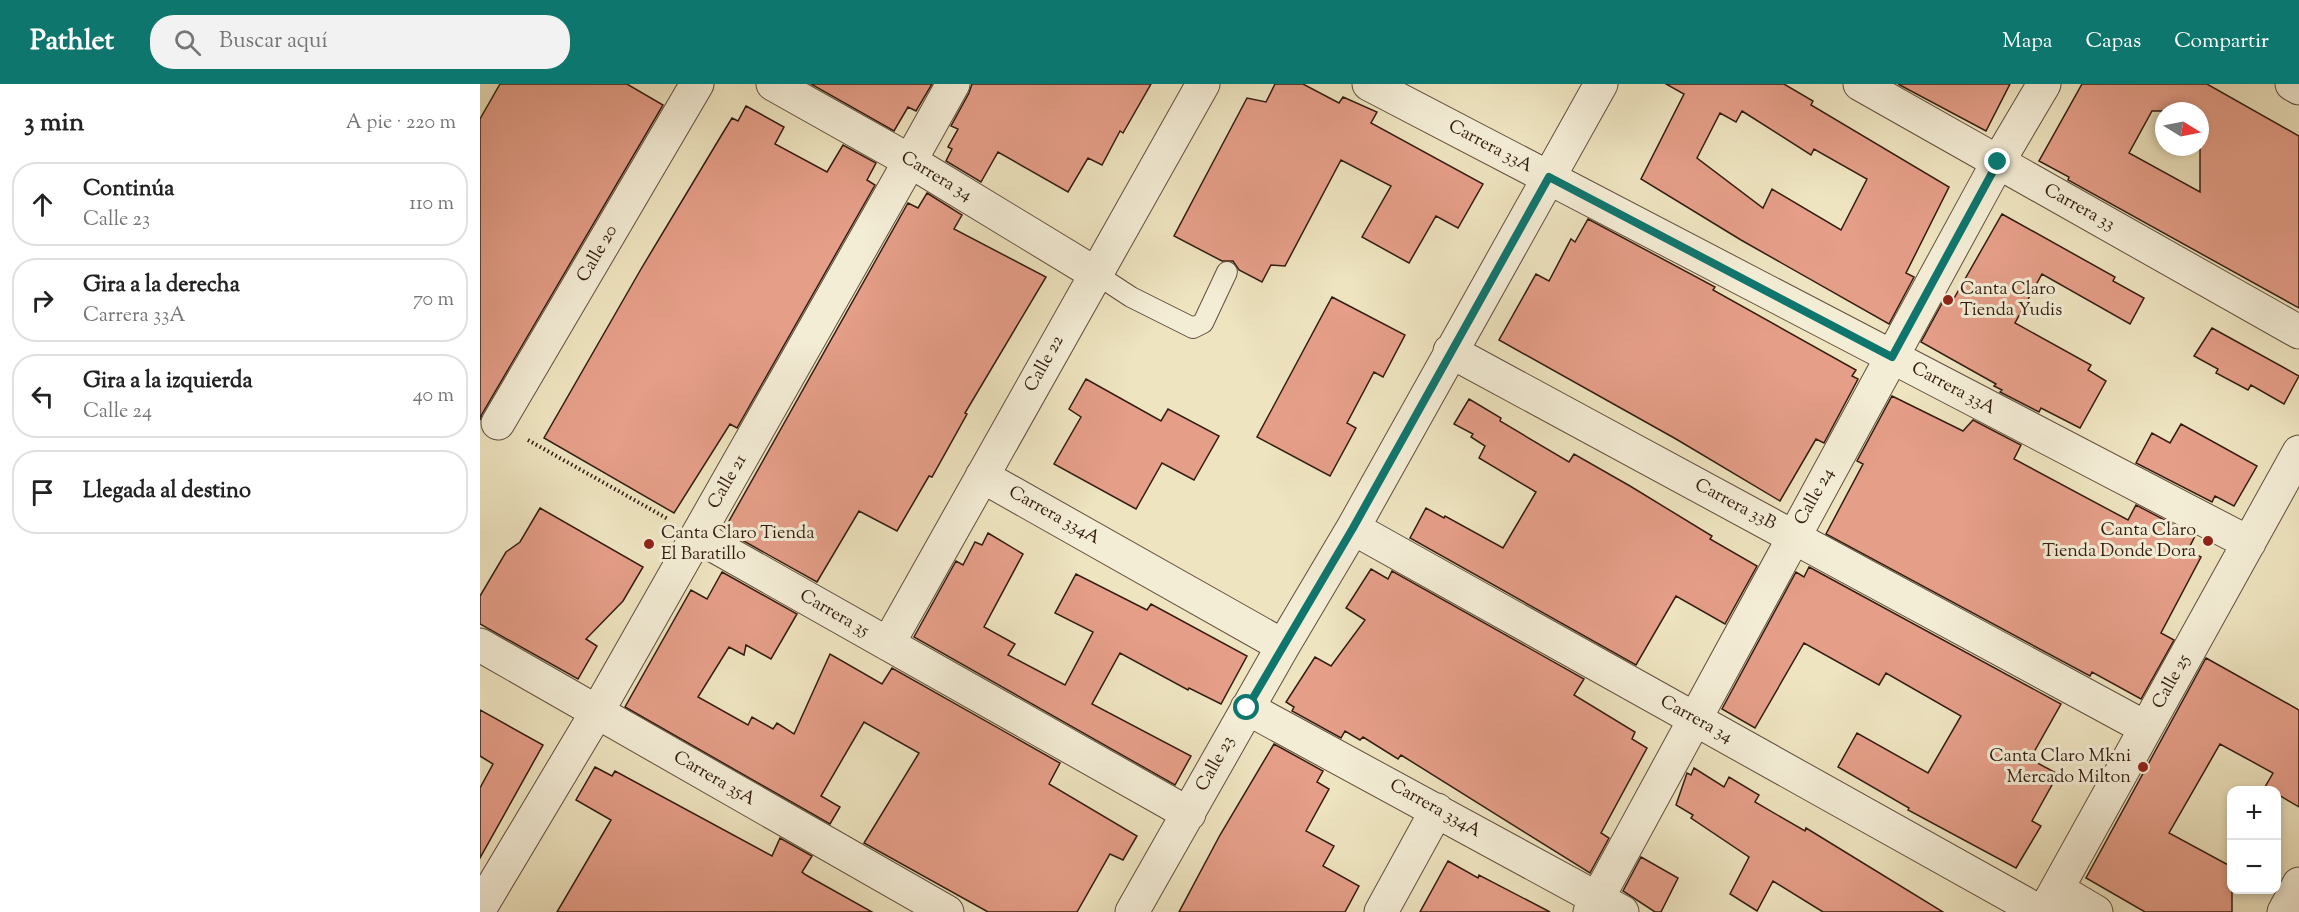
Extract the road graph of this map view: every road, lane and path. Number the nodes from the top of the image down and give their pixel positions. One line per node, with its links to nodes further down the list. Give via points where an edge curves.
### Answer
1 (697, 84): 19 (street, Calle 20)
2 (773, 84): 11 (street, Carrera 34)
3 (953, 84): 11 (street, Calle 21)
4 (1203, 84): 15 (street, Calle 22)
5 (1369, 84): 13 (street, Carrera 33A)
6 (1601, 84): 13 (street, Calle 23)
7 (1860, 84): 12 (street, Carrera 33)
8 (2044, 84): 12 (street, Calle 24)
9 (2292, 84): 10 (street)
10 (2299, 88)
11 (910, 161): 15 (street, Carrera 34); 23 (street, Calle 21)
12 (1998, 162): 16 (street, Carrera 33); 18 (street, Calle 24)
13 (1549, 177): 17 (street, Calle 23); 18 (street, Carrera 33A)
14 (1227, 272): 15 (lane, via 1203,323 1193,328 1131,297)
15 (1096, 274): 21 (street, Calle 22)
16 (2299, 332)
17 (1450, 351): 22 (street, Calle 23); 24 (street, Carrera 33B)
18 (1892, 357): 24 (street, Calle 24); 25 (street, Carrera 33A)
19 (498, 423): 23 (path)
20 (2296, 466): 25 (street, Calle 25)
21 (982, 476): 26 (street, Calle 22); 28 (street, Carrera 334A)
22 (1353, 528): 28 (street, Calle 23); 31 (street, Carrera 34)
23 (697, 536): 26 (street, Carrera 35); 30 (street, Calle 21)
24 (1794, 537): 31 (street, Calle 24); 32 (street, Carrera 33B)
25 (2249, 543): 32 (street, Calle 25)
26 (888, 644): 34 (street, Carrera 35)
27 (480, 645): 30 (street, Carrera 35A)
28 (1283, 646): 29 (street, Calle 23)
29 (1247, 708): 33 (street, Carrera 334A); 34 (street, Calle 23)
30 (597, 712): 37 (street, Calle 21); 39 (street, Carrera 35A)
31 (1694, 719): 36 (street, Carrera 34); 38 (street, Calle 24)
32 (2146, 728): 36 (street, Calle 25)
33 (1437, 810): 38 (street, Carrera 334A); 41 (street)
34 (1188, 814): 40 (street, Calle 23)
35 (2299, 884): 43 (street)
36 (2047, 904): 42 (street, Carrera 34)
37 (492, 906)
38 (1603, 907)
39 (947, 912)
40 (1132, 912)
41 (1381, 912)
42 (2096, 912)
43 (2284, 912)

